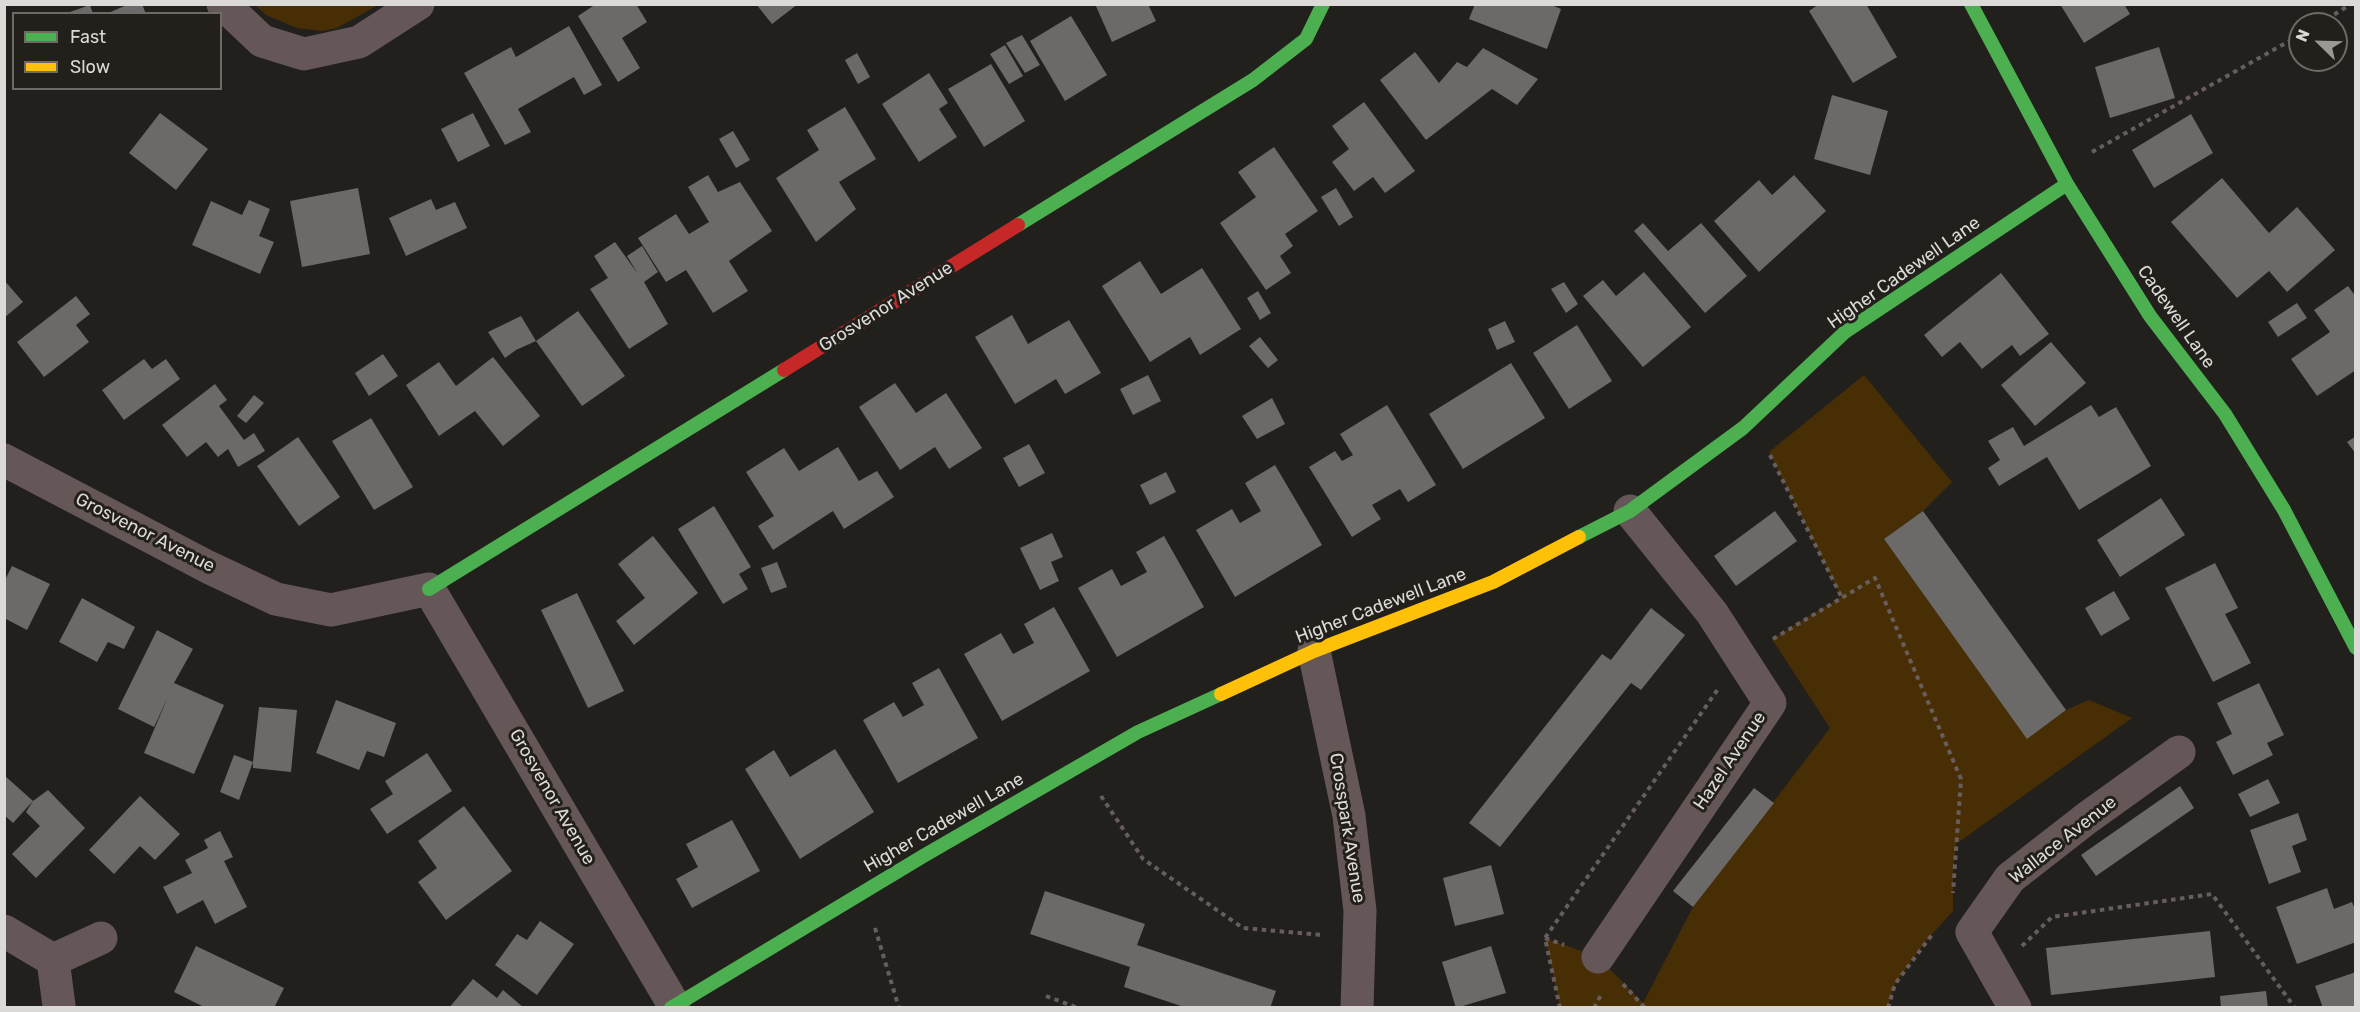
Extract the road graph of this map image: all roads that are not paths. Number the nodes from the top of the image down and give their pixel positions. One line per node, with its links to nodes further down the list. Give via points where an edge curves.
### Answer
1 (222, 4): 2 (street, via 262,41 304,54 359,42)
2 (418, 4)
3 (1323, 4): 8 (street, Grosvenor Avenue, via 1306,39 1253,80)
4 (1971, 4): 5 (street, Cadewell Lane)
5 (2064, 178): 7 (street, Higher Cadewell Lane, via 1845,332 1752,419); 9 (street, Cadewell Lane, via 2150,316 2225,414 2284,510)
6 (4, 460): 8 (street, Grosvenor Avenue, via 276,599 332,610)
7 (1630, 511): 10 (street, Higher Cadewell Lane, via 1493,582); 14 (street, Hazel Avenue, via 1712,613 1770,703)
8 (429, 589): 17 (street, Grosvenor Avenue)
9 (2355, 648)
10 (1314, 651): 17 (street, Higher Cadewell Lane, via 1138,732); 18 (street, Crosspark Avenue, via 1349,816 1360,911)
11 (2179, 752): 19 (street, Wallace Avenue, via 2087,818 1962,921)
12 (4, 931): 15 (street)
13 (101, 938): 15 (street)
14 (1598, 957)
15 (53, 960): 16 (street)
16 (59, 1006)
17 (673, 1006)
18 (1357, 1008)
19 (2015, 1008)

